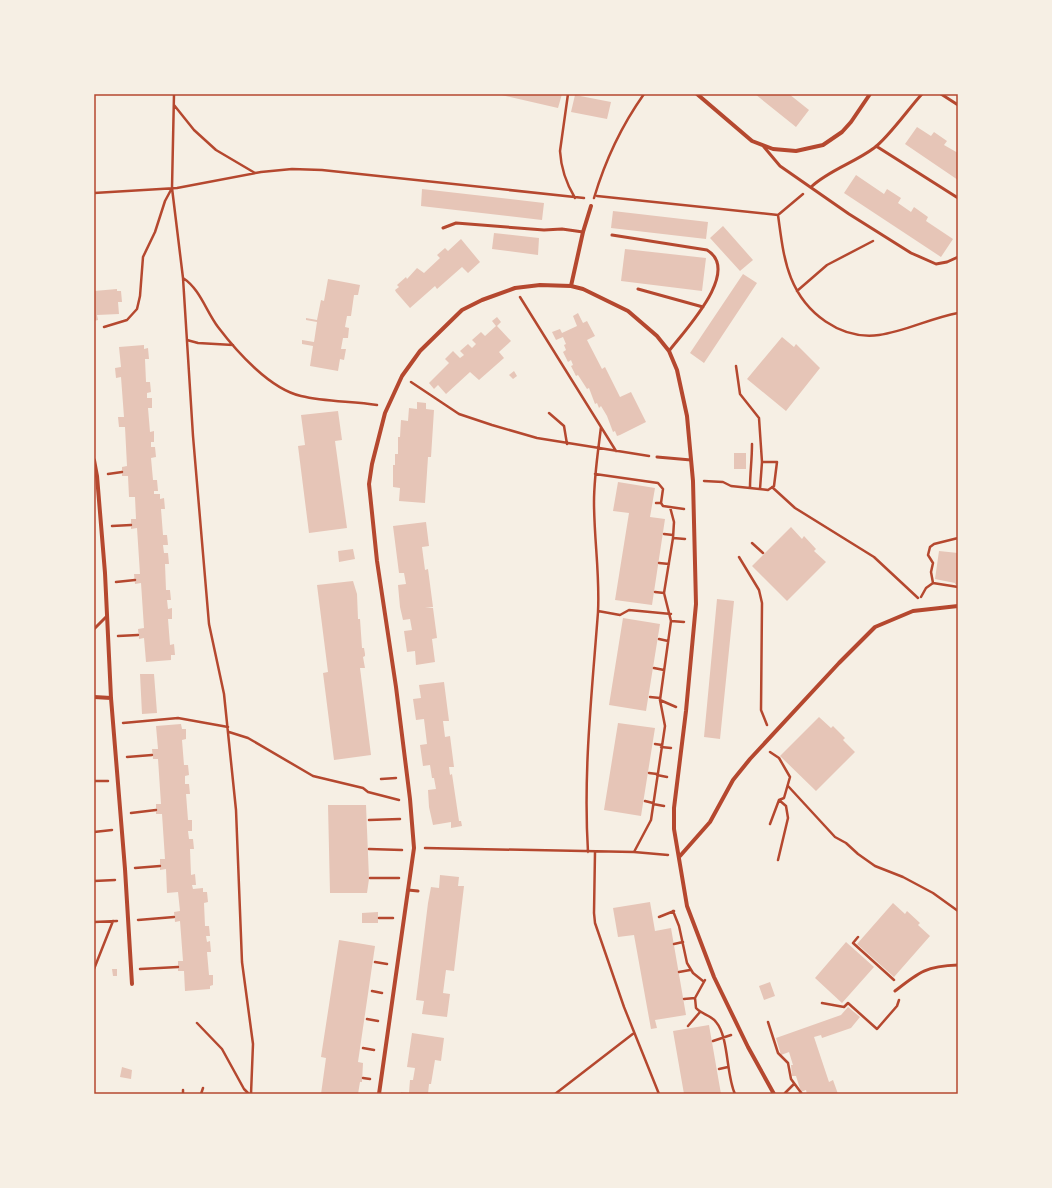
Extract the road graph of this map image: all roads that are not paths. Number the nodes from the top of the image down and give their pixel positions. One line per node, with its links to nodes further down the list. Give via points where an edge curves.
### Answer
1 (697, 94): 7 (street, via 752,141)
2 (870, 94): 7 (street, via 851,122 823,145 796,151)
3 (922, 94): 6 (lane)
4 (941, 94): 5 (lane)
5 (958, 105)
6 (876, 146): 8 (lane, via 861,157 822,177); 9 (lane)
7 (764, 147): 8 (lane, via 780,166)
8 (811, 188): 14 (lane, via 911,253 930,262 941,264)
9 (958, 198)
10 (591, 206): 12 (street)
11 (443, 228): 12 (lane, via 456,223)
12 (582, 232): 15 (street)
13 (612, 235): 17 (lane, via 712,252 718,263 718,277)
14 (958, 257)
15 (571, 286): 18 (street, via 597,294 628,311 657,336); 28 (street, via 540,285 515,288 462,310 420,351 402,376 385,413 369,484 377,561 410,799 414,848)
16 (638, 288): 17 (lane)
17 (703, 307): 18 (lane)
18 (669, 351): 21 (street, via 677,370 685,408)
19 (657, 457): 21 (lane)
20 (94, 460): 23 (street)
21 (691, 460): 27 (street, via 696,604 674,808 674,829)
22 (958, 606): 27 (street, via 912,610 875,627 761,747 733,780 710,822)
23 (107, 616): 24 (lane); 26 (street)
24 (94, 629)
25 (94, 697): 26 (street)
26 (111, 698): 31 (street)
27 (680, 856): 34 (street, via 688,906 714,977)
28 (408, 890): 29 (lane); 33 (street)
29 (418, 891)
30 (958, 965): 32 (lane, via 920,971)
31 (132, 984)
32 (895, 991)
33 (379, 1094)
34 (774, 1094)

